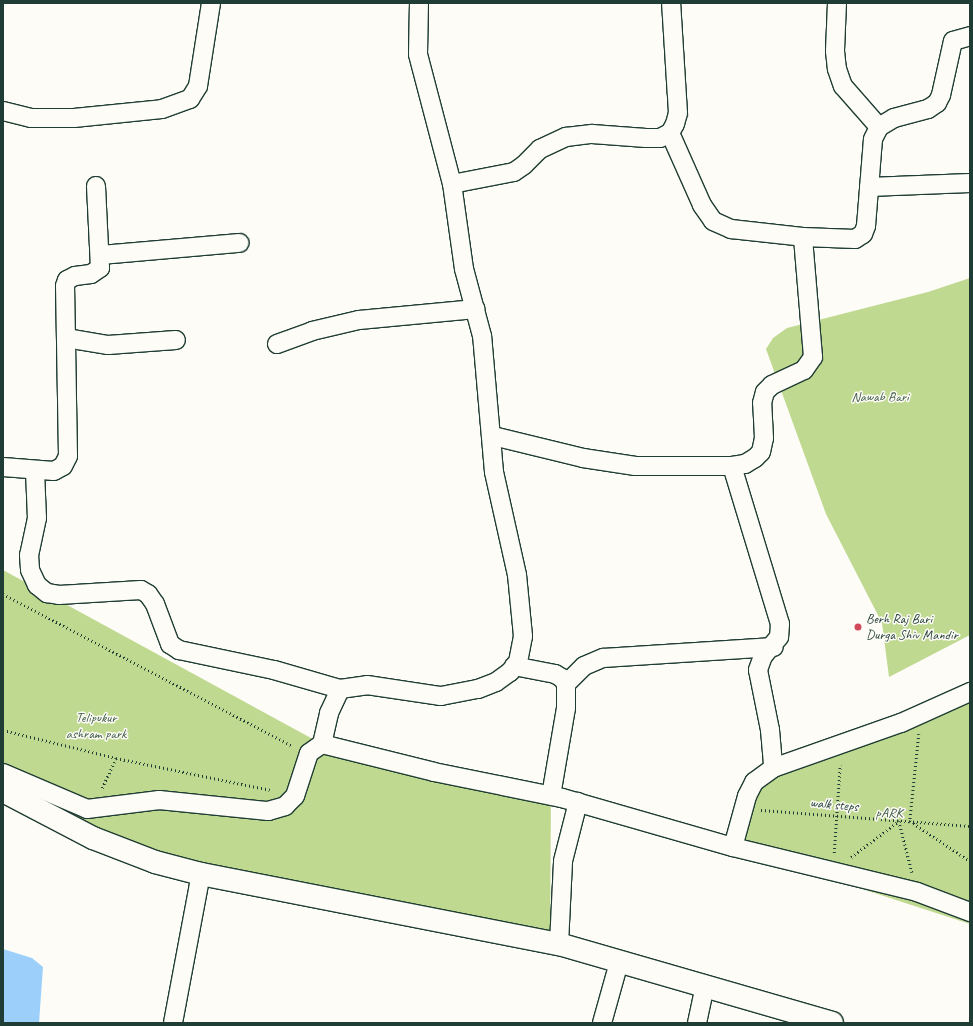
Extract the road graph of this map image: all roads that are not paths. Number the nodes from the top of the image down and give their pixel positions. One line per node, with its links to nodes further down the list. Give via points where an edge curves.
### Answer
1 (211, 3): 6 (street, via 198,86 190,99 162,109 74,118 31,118)
2 (419, 3): 10 (street, via 418,54 422,76)
3 (671, 3): 8 (street, via 678,113)
4 (837, 3): 7 (street, via 835,51 839,75 853,100)
5 (970, 36): 7 (street, via 953,41 942,95 937,103 928,109 894,118)
6 (3, 111)
7 (879, 127): 12 (street, via 873,140)
8 (670, 133): 10 (street, via 660,138 592,134 566,137 540,148 514,172); 13 (street, via 702,206 713,221 732,229)
9 (970, 183): 12 (street)
10 (452, 184): 16 (street, via 464,269)
11 (96, 186): 15 (street)
12 (869, 187): 13 (street, via 863,234 855,239 846,240)
13 (803, 237): 22 (street, via 813,357 804,370 772,385 765,392 762,403 764,438 761,452 745,464)
14 (239, 243): 15 (street)
15 (101, 255): 17 (street, via 100,268 97,271 67,280)
16 (475, 309): 19 (street, via 359,320 312,331); 20 (street, via 485,357)
17 (66, 338): 18 (street, via 108,345); 23 (street, via 68,456 63,466 54,471)
18 (176, 340)
19 (277, 344)
20 (493, 436): 22 (street, via 583,458 635,466); 25 (street, via 494,472 517,575 522,616 523,636 518,662)
21 (3, 466): 23 (street)
22 (732, 466): 24 (street, via 780,624 779,638)
23 (35, 471): 27 (street, via 38,502 29,555 30,570 37,585 47,593 141,590 148,594 154,604 170,644 179,650 274,670)
24 (774, 647): 26 (street, via 603,658 584,666); 30 (street, via 763,656 758,670 770,730)
25 (514, 666): 26 (street, via 555,674); 27 (street, via 496,682 458,694 427,695 367,685)
26 (566, 684): 33 (street, via 565,719)
27 (340, 689): 29 (street, via 329,713)
28 (970, 692): 30 (street, via 921,714)
29 (322, 744): 31 (street, via 309,754 295,796 285,806 268,811 159,800 87,810); 33 (street, via 434,772)
30 (773, 768): 35 (street, via 754,782 743,808)
31 (3, 773)
32 (3, 791): 36 (highway, via 93,838 155,862)
33 (551, 796): 34 (street)
34 (578, 802): 35 (street); 38 (street, via 563,861)
35 (733, 847): 37 (street, via 917,892)
36 (202, 874): 38 (highway); 42 (street)
37 (970, 912)
38 (559, 944): 39 (highway)
39 (619, 962): 40 (highway); 43 (street)
40 (705, 986): 41 (highway); 44 (street)
41 (800, 1018): 45 (highway)
42 (173, 1023)
43 (602, 1023)
44 (697, 1023)
45 (832, 1023)

